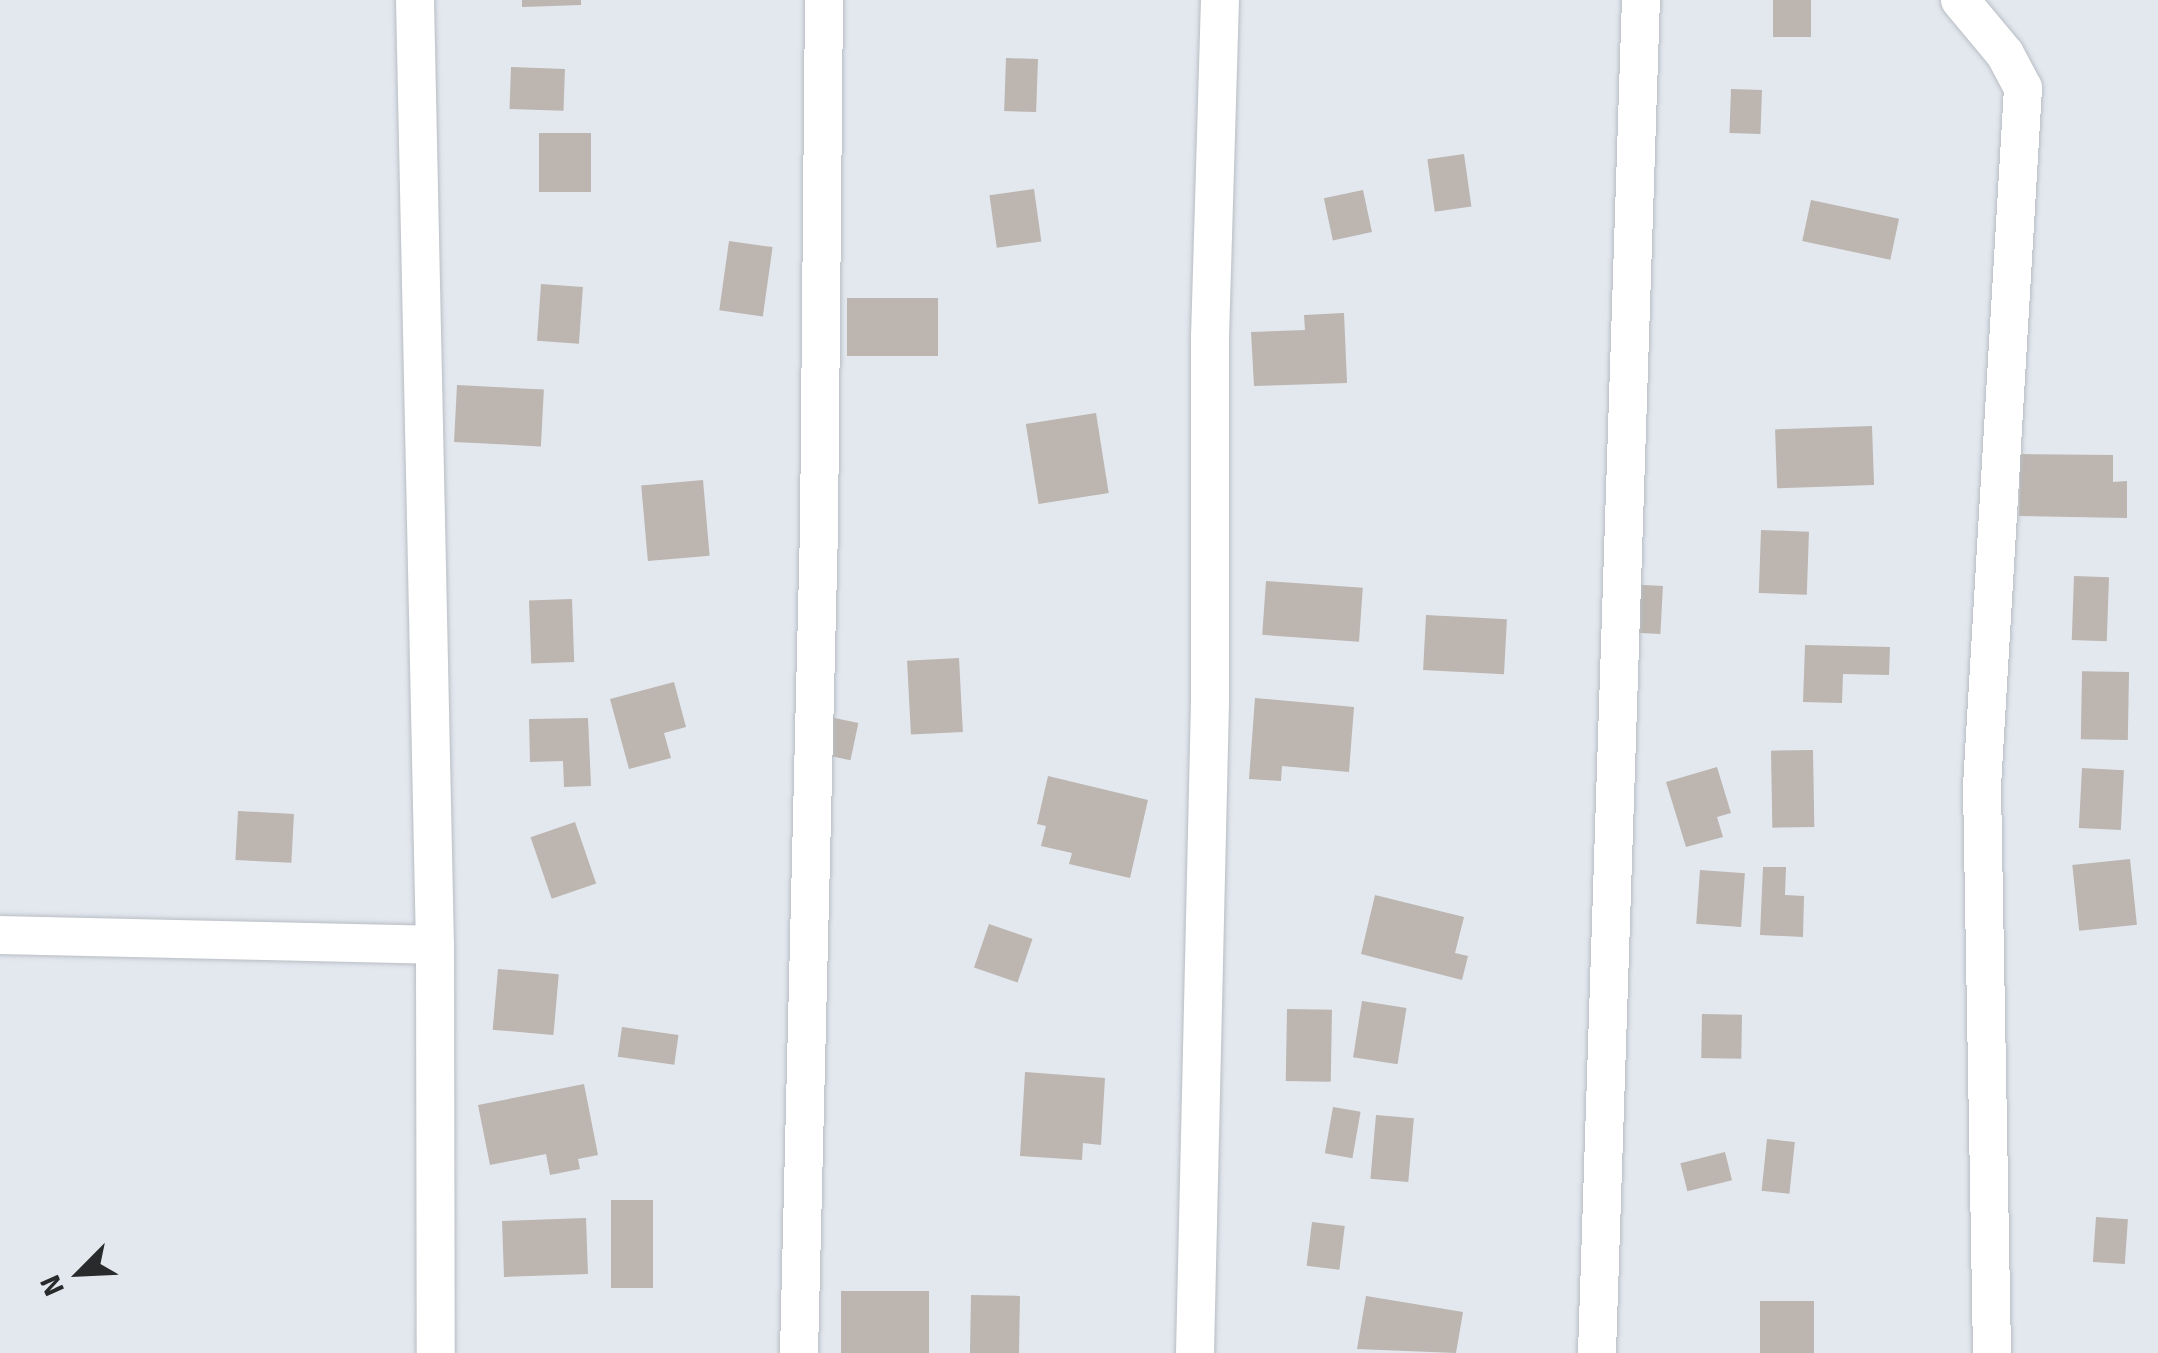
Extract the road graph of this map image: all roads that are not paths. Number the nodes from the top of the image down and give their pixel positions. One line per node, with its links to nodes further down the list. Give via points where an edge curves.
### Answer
1 (415, 0): 7 (street)
2 (824, 0): 9 (street)
3 (1220, 0): 10 (street)
4 (1641, 0): 11 (street)
5 (1960, 0): 12 (street, via 2006,54 2024,88 1982,786)
6 (0, 935): 7 (street)
7 (435, 945): 8 (street)
8 (436, 1353)
9 (800, 1353)
10 (1195, 1353)
11 (1597, 1353)
12 (1992, 1353)

